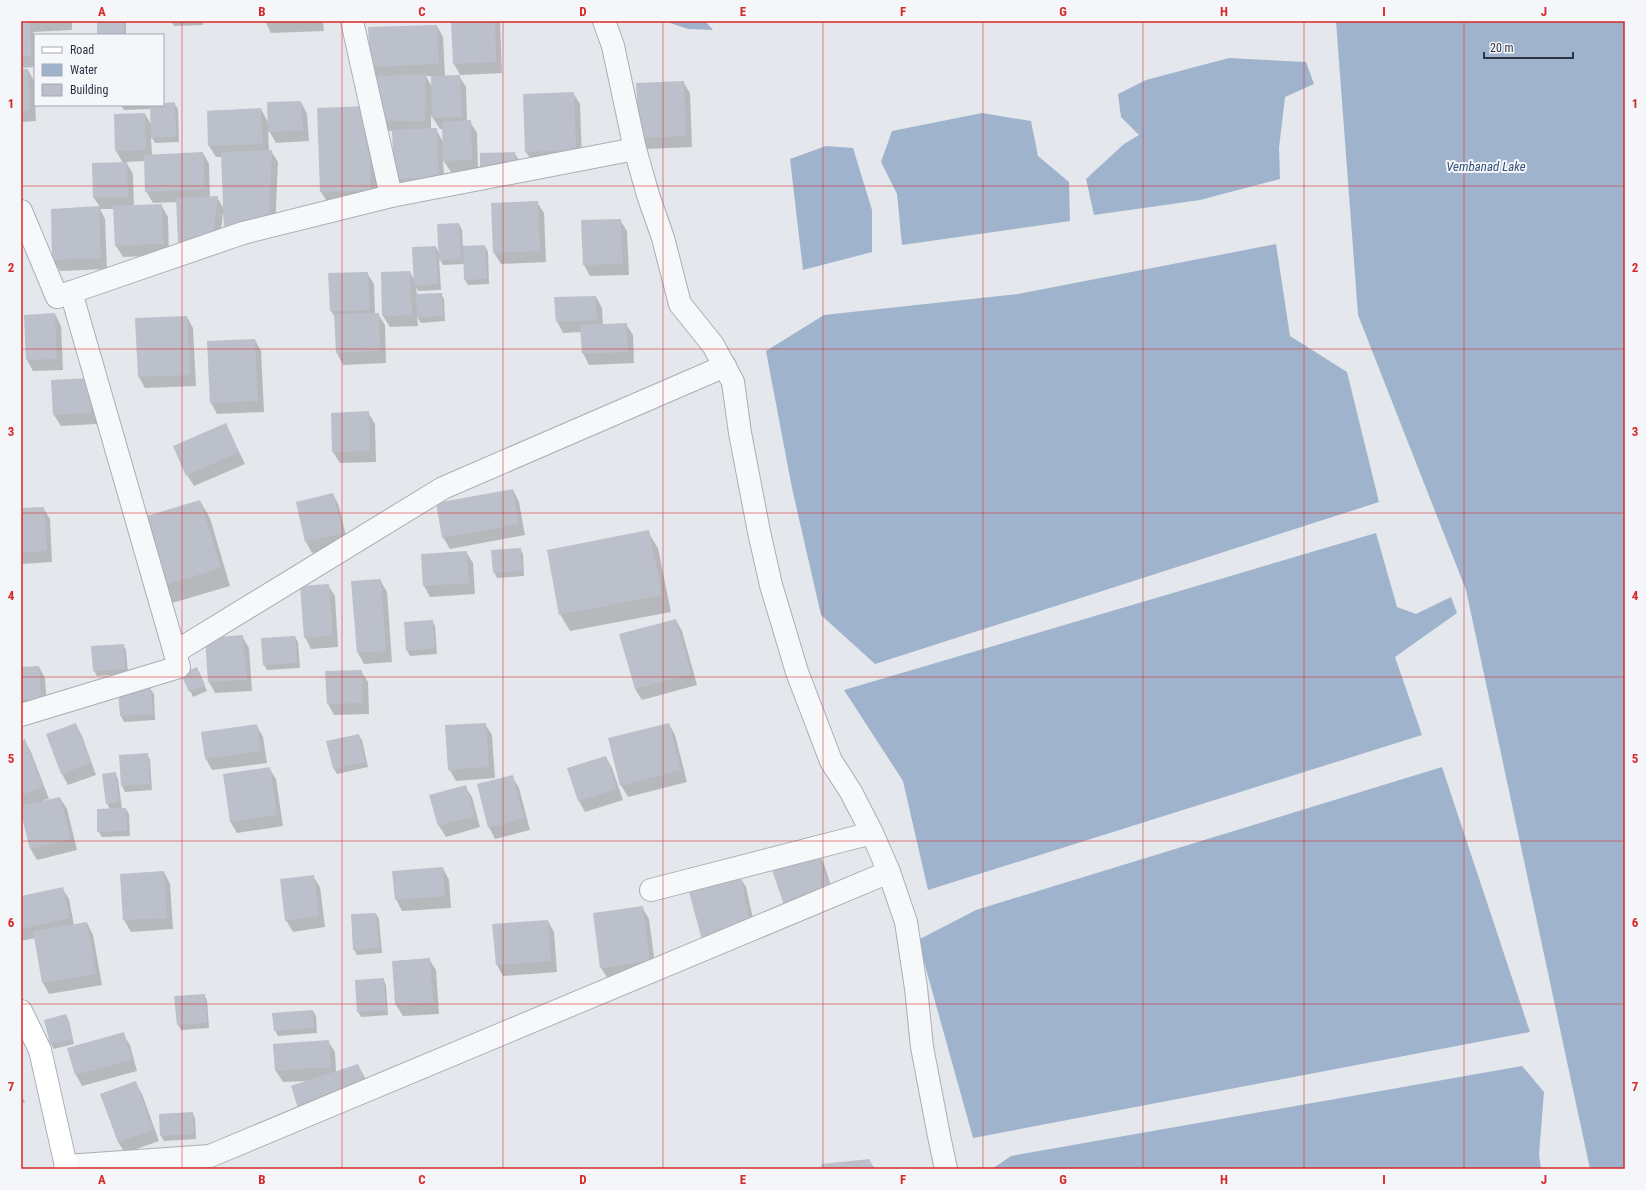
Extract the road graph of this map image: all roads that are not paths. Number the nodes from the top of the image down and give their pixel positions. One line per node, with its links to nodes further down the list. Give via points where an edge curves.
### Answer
1 (352, 21): 4 (street)
2 (604, 21): 3 (street)
3 (635, 149): 4 (street); 7 (street, via 663,238 680,304 713,345)
4 (392, 196): 6 (street, via 243,233)
5 (21, 211): 6 (street, via 57,297)
6 (71, 292): 8 (street)
7 (725, 366): 8 (street, via 443,488); 10 (street, via 733,382 753,506 771,585 797,672 831,761 851,792)
8 (175, 652): 9 (street, via 179,667)
9 (21, 715)
10 (872, 833): 11 (street); 12 (street)
11 (889, 872): 14 (street, via 210,1156); 15 (street, via 906,922 922,1047)
12 (651, 890)
13 (21, 1011): 14 (main road, via 40,1050)
14 (66, 1168)
15 (946, 1169)

